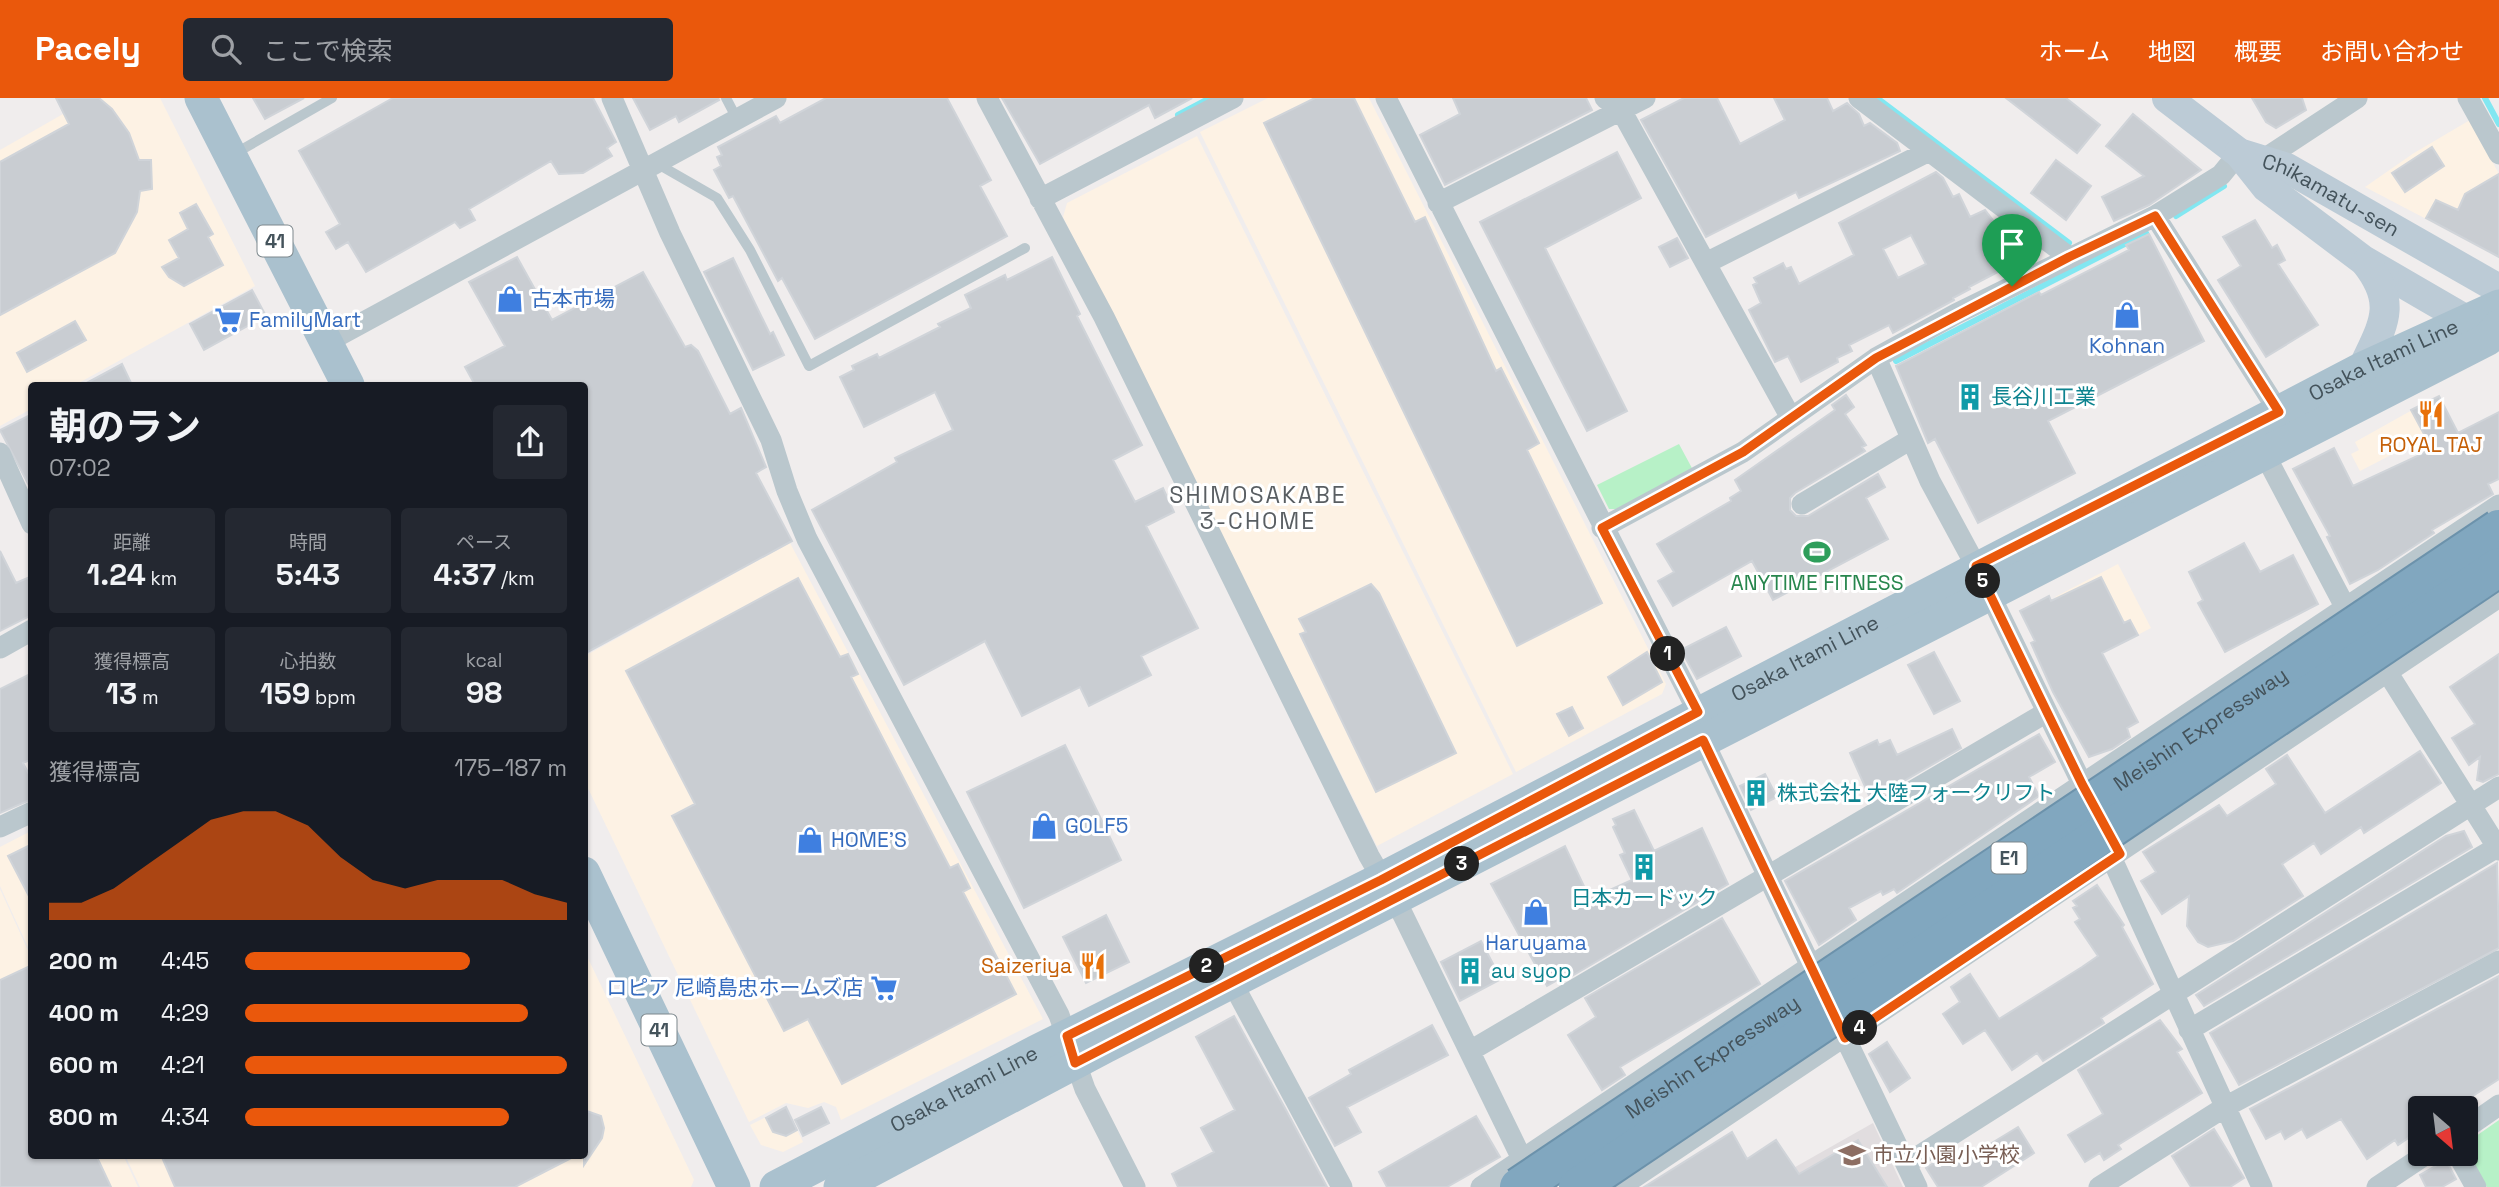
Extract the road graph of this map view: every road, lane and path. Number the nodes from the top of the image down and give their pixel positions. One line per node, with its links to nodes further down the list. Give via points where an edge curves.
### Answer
1 (201, 98): 19 (main road, 41)
2 (332, 98): 19 (lane)
3 (612, 98): 21 (street)
4 (726, 98): 16 (lane)
5 (775, 98): 16 (street)
6 (987, 98): 22 (street)
7 (1233, 98): 22 (street)
8 (1386, 98): 23 (street)
9 (1645, 98): 14 (street)
10 (1859, 98): 18 (street)
11 (2167, 98): 20 (street, Chikamatu-sen)
12 (2357, 98): 15 (street)
13 (2468, 98): 17 (street)
14 (1613, 104): 23 (street); 28 (street)
15 (2330, 105): 20 (street)
16 (737, 119): 21 (street)
17 (2497, 137)
18 (1929, 151): 26 (street); 28 (street)
19 (231, 155): 32 (main road, 41)
20 (2252, 156): 24 (street); 27 (street, via 2266,187); 29 (street, Chikamatu-sen, via 2287,169)
21 (650, 167): 25 (lane, via 717,198 750,250 809,366); 32 (street); 71 (street, via 670,233 771,440 807,539 1053,1003)
22 (1040, 199): 64 (street, via 1104,317)
23 (1438, 203): 44 (street)
24 (2155, 216): 26 (street); 36 (street)
25 (1025, 248)
26 (2069, 257): 33 (street)
27 (2363, 260): 31 (street); 34 (street, via 2384,291 2386,307 2379,336)
28 (1706, 263): 37 (street)
29 (2499, 289)
30 (2499, 306): 31 (main road, Osaka Itami Line)
31 (2489, 333): 34 (main road, Osaka Itami Line); 40 (main road, Osaka Itami Line)
32 (327, 342): 35 (main road, 41)
33 (1876, 358): 37 (street); 38 (street)
34 (2362, 368): 36 (main road, Osaka Itami Line)
35 (347, 382)
36 (2279, 412): 47 (main road, Osaka Itami Line)
37 (1791, 418): 44 (street, via 1743,452)
38 (1912, 439): 41 (street); 47 (street)
39 (0, 453): 43 (street)
40 (2264, 453): 47 (main road, Osaka Itami Line); 49 (street)
41 (1802, 504)
42 (2499, 505): 49 (street)
43 (28, 514)
44 (1602, 528): 54 (street)
45 (2499, 529): 79 (highway, Meishin Expressway / E1, bridge)
46 (2499, 567): 87 (highway, Meishin Expressway / E1, bridge)
47 (1982, 580): 53 (street); 54 (main road, Osaka Itami Line)
48 (2499, 597): 52 (street)
49 (2344, 608): 52 (street); 55 (street)
50 (28, 632): 51 (street)
51 (0, 648)
52 (2388, 672): 57 (street); 61 (street)
53 (2047, 712): 55 (street); 62 (street)
54 (1701, 726): 62 (street); 64 (main road, Osaka Itami Line)
55 (2082, 784): 61 (street); 66 (street)
56 (2499, 788): 57 (street)
57 (2472, 804): 60 (street); 68 (street)
58 (28, 814): 59 (street)
59 (0, 827)
60 (2498, 847): 69 (street)
61 (2116, 857): 68 (street); 70 (street)
62 (1768, 876): 66 (street); 72 (street)
63 (588, 881): 80 (main road, 41)
64 (1387, 890): 67 (main road, Osaka Itami Line); 71 (main road, Osaka Itami Line); 72 (street)
65 (2499, 961): 74 (street)
66 (1810, 965): 70 (street); 79 (street)
67 (1233, 984): 71 (main road, Osaka Itami Line); 84 (street)
68 (2173, 994): 69 (street); 76 (street)
69 (2189, 1030): 74 (street)
70 (1845, 1038): 76 (street); 88 (street)
71 (1071, 1050): 81 (main road, Osaka Itami Line); 82 (main road, Osaka Itami Line, via 1051,1078); 83 (street, via 1085,1089)
72 (1470, 1051): 79 (street)
73 (2499, 1105): 75 (street)
74 (2225, 1107): 90 (street); 91 (street)
75 (2478, 1120)
76 (1906, 1164): 89 (street)
77 (2408, 1166): 92 (street)
78 (2464, 1166): 93 (street)
79 (1523, 1168): 85 (street); 86 (street)
80 (734, 1187)
81 (776, 1187)
82 (840, 1187)
83 (1135, 1187)
84 (1342, 1187)
85 (1481, 1187)
86 (1547, 1187)
87 (1578, 1187)
88 (1620, 1187)
89 (1917, 1187)
90 (2099, 1187)
91 (2262, 1187)
92 (2377, 1187)
93 (2476, 1187)

